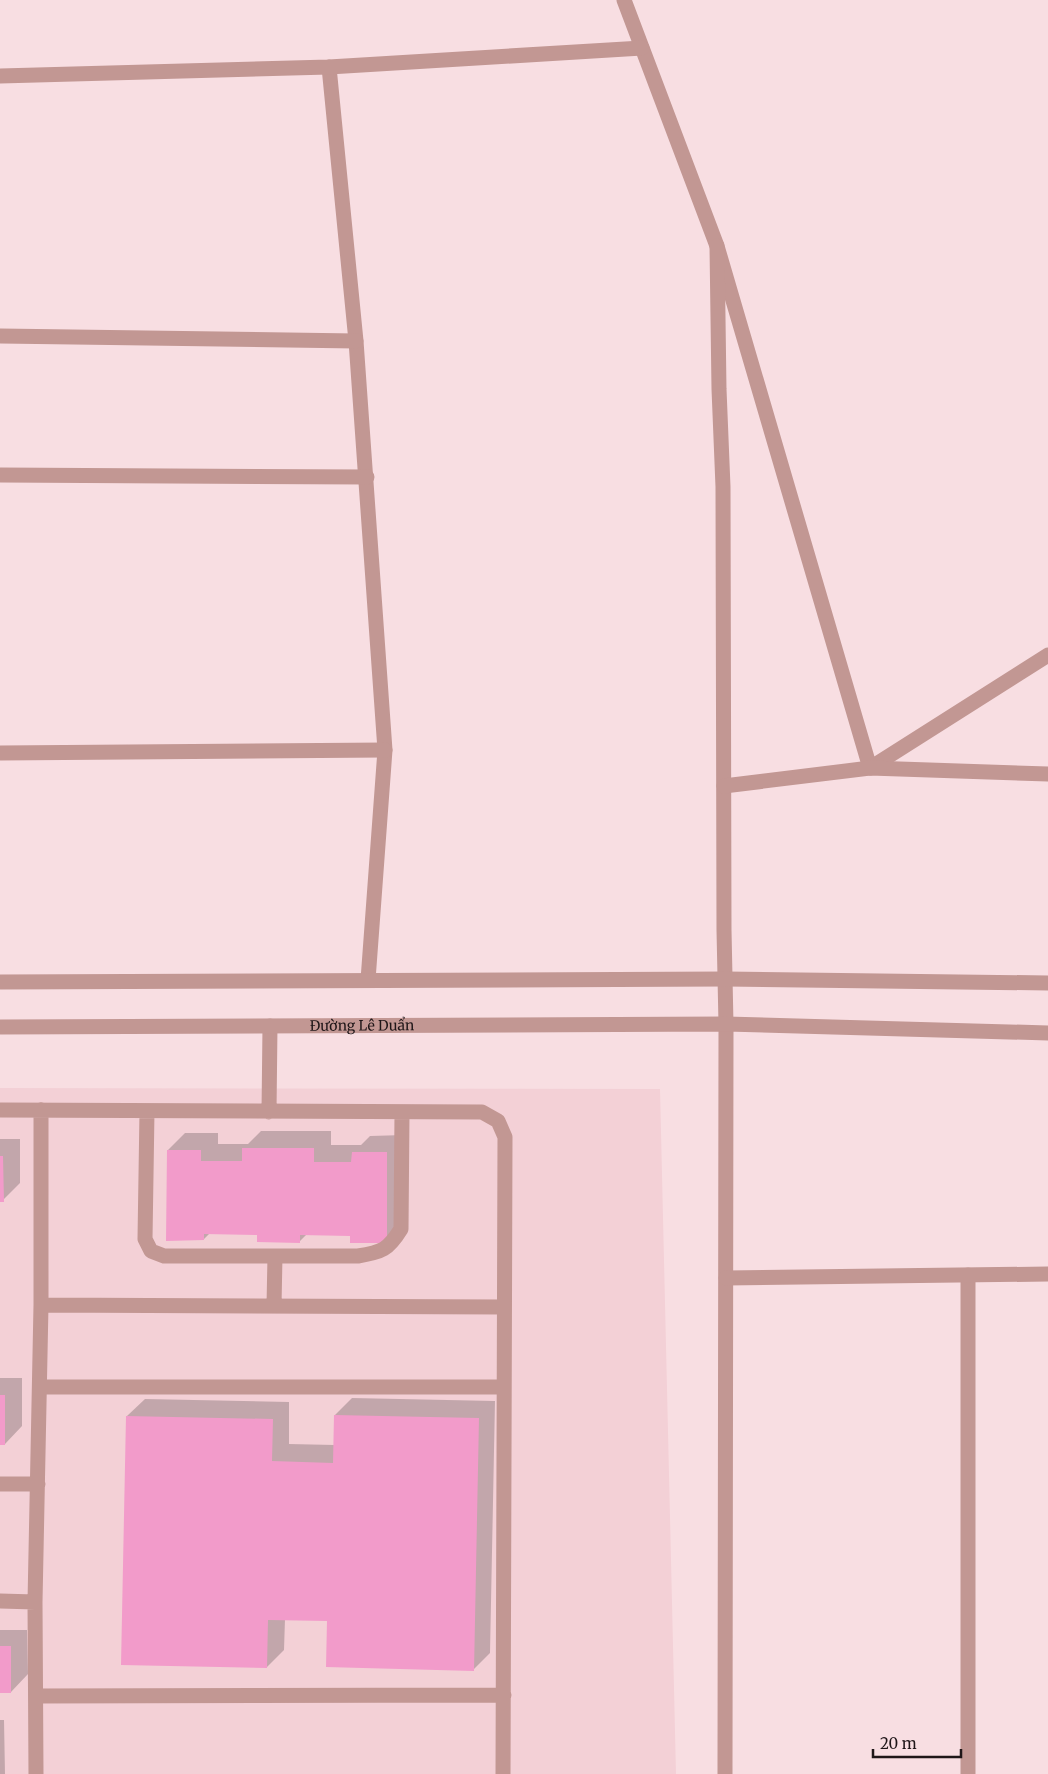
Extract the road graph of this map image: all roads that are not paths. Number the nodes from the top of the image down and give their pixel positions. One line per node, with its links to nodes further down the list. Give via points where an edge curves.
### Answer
1 (624, 0): 2 (street)
2 (642, 48): 3 (street); 5 (street)
3 (329, 67): 4 (street); 7 (street)
4 (0, 76)
5 (717, 246): 13 (street); 15 (street, via 723,487)
6 (0, 336): 7 (street)
7 (356, 341): 9 (street)
8 (0, 475): 9 (street)
9 (366, 477): 11 (street)
10 (1048, 656): 13 (street)
11 (385, 750): 12 (street); 17 (street)
12 (0, 753)
13 (870, 768): 14 (street); 15 (street)
14 (1048, 774)
15 (724, 786): 16 (street)
16 (726, 979): 17 (street); 19 (street); 20 (street)
17 (368, 980): 18 (street)
18 (0, 982)
19 (1048, 983)
20 (726, 1024): 21 (street, Đường Lê Duẩn); 23 (street, Đường Lê Duẩn); 32 (street)
21 (270, 1026): 22 (street, Đường Lê Duẩn); 27 (street)
22 (0, 1027)
23 (1048, 1033)
24 (0, 1110): 25 (street)
25 (41, 1110): 26 (street); 33 (street)
26 (147, 1111): 27 (street); 29 (street, via 145,1239 151,1251 164,1256)
27 (269, 1112): 28 (street)
28 (402, 1113): 29 (street, via 401,1229 391,1245 376,1253 358,1256); 35 (street, via 482,1112 498,1121 505,1137)
29 (274, 1256): 34 (street)
30 (1048, 1274): 31 (street)
31 (968, 1275): 32 (street); 47 (street)
32 (726, 1278): 46 (street)
33 (41, 1305): 34 (street); 36 (street)
34 (274, 1306): 35 (street)
35 (503, 1307): 37 (street)
36 (40, 1387): 37 (street); 39 (street)
37 (503, 1387): 42 (street)
38 (0, 1484): 39 (street)
39 (38, 1484): 41 (street)
40 (0, 1601): 41 (street)
41 (35, 1602): 43 (street)
42 (504, 1695): 43 (street); 45 (street)
43 (37, 1696): 44 (street)
44 (36, 1774)
45 (503, 1774)
46 (725, 1774)
47 (968, 1774)

